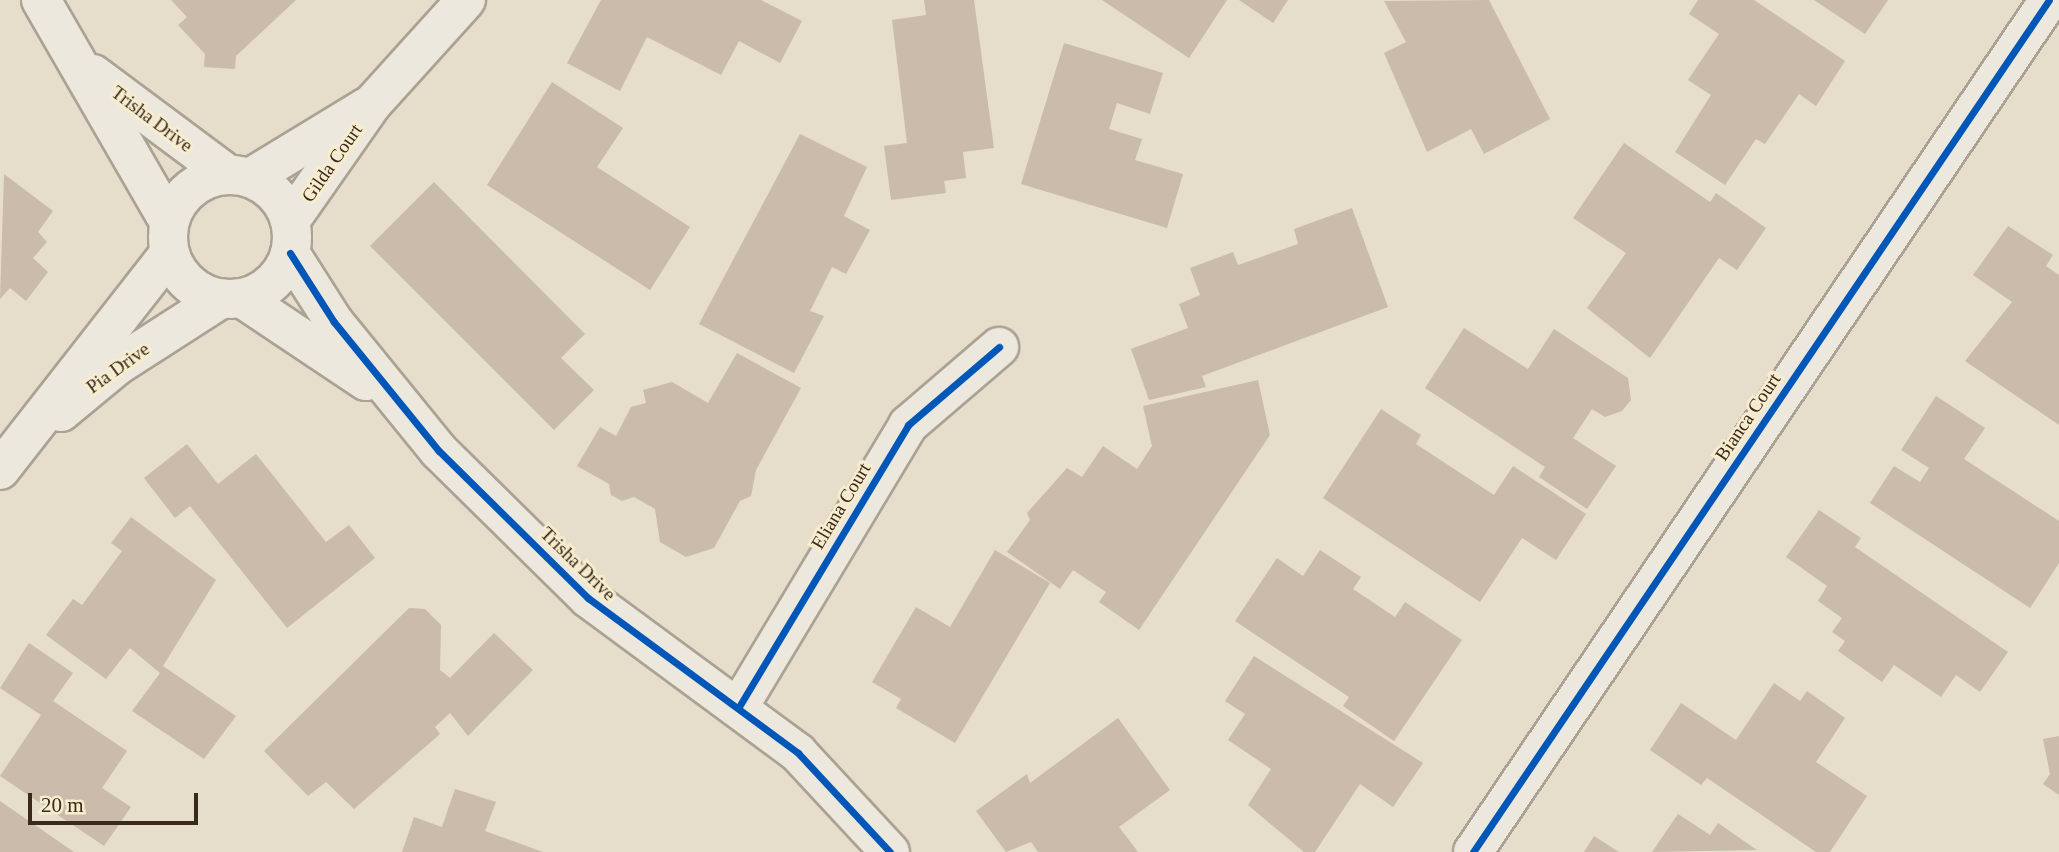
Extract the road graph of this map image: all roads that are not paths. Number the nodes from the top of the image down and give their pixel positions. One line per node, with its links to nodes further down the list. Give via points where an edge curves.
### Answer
1 (41, 0): 4 (street, Trisha Drive)
2 (466, 0): 5 (street, Gilda Court)
3 (2049, 0): 15 (street, Bianca Court)
4 (78, 61): 6 (street, Trisha Drive); 8 (street, Trisha Drive)
5 (372, 104): 6 (street, Gilda Court); 7 (street, Gilda Court)
6 (239, 176): 7 (street, via 282,203); 8 (street, via 190,188)
7 (290, 237): 9 (street, via 273,283); 11 (street, Trisha Drive)
8 (169, 238): 9 (street, via 188,285); 12 (street, Pia Drive)
9 (232, 299): 11 (street, Trisha Drive); 12 (street, Pia Drive, via 118,365)
10 (999, 347): 13 (street, Eliana Court, via 908,425)
11 (389, 395): 13 (street, Trisha Drive, via 588,598 635,637)
12 (10, 457)
13 (740, 705): 14 (street, Trisha Drive, via 798,753)
14 (890, 852)
15 (1472, 852)

